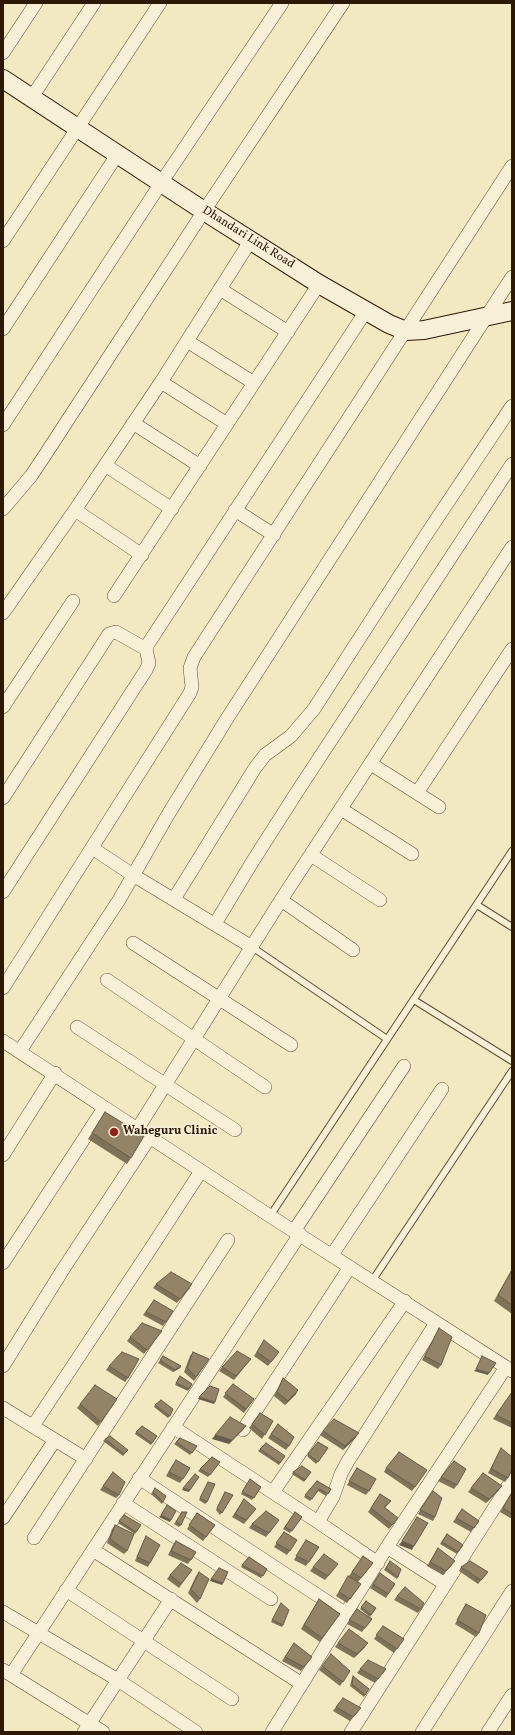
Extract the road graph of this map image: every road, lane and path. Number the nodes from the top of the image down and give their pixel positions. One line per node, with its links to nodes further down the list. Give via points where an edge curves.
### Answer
1 (36, 3): 6 (street)
2 (94, 3): 8 (street)
3 (160, 3): 9 (street)
4 (282, 3): 12 (street)
5 (343, 3): 13 (street)
6 (3, 53)
7 (3, 79): 8 (street, Dhandari Link Road)
8 (32, 97): 9 (street, Dhandari Link Road)
9 (78, 127): 10 (street, Dhandari Link Road); 15 (street)
10 (117, 154): 12 (street, Dhandari Link Road); 22 (street)
11 (512, 166): 23 (street)
12 (161, 183): 13 (street, Dhandari Link Road); 31 (street)
13 (204, 210): 14 (street, Dhandari Link Road); 35 (street, via 31,476)
14 (251, 240): 17 (street, Dhandari Link Road); 18 (street)
15 (3, 241)
16 (512, 277): 21 (street)
17 (319, 284): 20 (street, Dhandari Link Road); 24 (street)
18 (220, 289): 24 (street); 25 (street)
19 (512, 310): 21 (street, Dhandari Link Road)
20 (366, 311): 23 (street, Dhandari Link Road); 38 (street)
21 (487, 316): 23 (street, Dhandari Link Road, via 424,330); 57 (street, via 228,717)
22 (3, 329)
23 (406, 331): 39 (street)
24 (288, 332): 27 (street)
25 (187, 341): 26 (street); 27 (street)
26 (161, 382): 29 (street); 30 (street)
27 (254, 383): 30 (street)
28 (512, 406): 59 (street, via 314,709 291,736 265,755 254,768)
29 (133, 423): 33 (street); 34 (street)
30 (227, 424): 34 (street)
31 (3, 425)
32 (512, 464): 63 (street, via 328,743)
33 (105, 465): 36 (street); 37 (street)
34 (200, 466): 36 (street)
35 (3, 508)
36 (172, 509): 41 (street)
37 (76, 510): 41 (street); 44 (street)
38 (235, 510): 39 (street); 45 (street)
39 (274, 535): 53 (street, via 194,657 190,668 190,693)
40 (512, 547): 48 (street)
41 (142, 555): 42 (street)
42 (114, 596)
43 (73, 601): 47 (street)
44 (3, 613)
45 (146, 649): 50 (street, via 116,632 109,634); 58 (street, via 149,663 146,670)
46 (512, 649): 49 (street)
47 (3, 707)
48 (371, 764): 49 (street); 52 (street)
49 (417, 793): 51 (street)
50 (3, 798)
51 (439, 807)
52 (341, 809): 55 (street); 56 (street)
53 (92, 848): 57 (street); 69 (street)
54 (512, 851): 62 (lane)
55 (412, 854)
56 (311, 855): 60 (street); 61 (street)
57 (133, 875): 59 (street); 77 (street)
58 (3, 892)
59 (174, 899): 63 (street)
60 (282, 900): 66 (street); 67 (street)
61 (380, 900)
62 (477, 905): 64 (lane); 71 (lane)
63 (215, 924): 66 (street)
64 (512, 927)
65 (134, 942): 70 (street)
66 (252, 947): 70 (street); 74 (lane)
67 (353, 950)
68 (107, 980): 73 (street)
69 (3, 988)
70 (219, 999): 73 (street); 76 (street)
71 (414, 1000): 74 (lane); 78 (lane)
72 (77, 1027): 82 (street)
73 (194, 1039): 82 (street); 83 (street)
74 (387, 1039): 91 (lane)
75 (3, 1041): 77 (street)
76 (291, 1045)
77 (20, 1051): 81 (street)
78 (512, 1061)
79 (404, 1066): 92 (street)
80 (512, 1071): 97 (lane)
81 (55, 1073): 85 (street); 89 (street)
82 (165, 1085): 86 (street); 87 (street)
83 (265, 1087)
84 (442, 1089): 94 (street)
85 (104, 1108): 86 (street); 95 (street)
86 (138, 1128): 88 (street)
87 (235, 1130)
88 (150, 1137): 90 (street); 100 (street)
89 (3, 1155)
90 (201, 1171): 91 (street); 103 (street)
91 (270, 1216): 92 (street)
92 (297, 1232): 94 (street); 104 (street)
93 (228, 1240): 107 (street)
94 (332, 1254): 96 (street)
95 (3, 1263)
96 (350, 1267): 97 (street); 105 (street)
97 (372, 1281): 98 (street)
98 (405, 1301): 99 (street); 110 (street)
99 (436, 1322): 101 (street); 113 (street, via 348,1461 333,1497)
100 (3, 1366)
101 (509, 1369): 115 (street)
102 (3, 1408): 103 (street)
103 (33, 1426): 106 (street)
104 (174, 1427): 108 (street); 110 (street)
105 (243, 1430)
106 (55, 1440): 107 (street); 112 (street)
107 (86, 1460): 114 (street)
108 (139, 1478): 111 (street); 124 (street)
109 (512, 1480): 118 (street)
110 (273, 1492): 113 (street)
111 (123, 1503): 116 (street); 122 (street)
112 (3, 1518)
113 (318, 1522): 117 (street)
114 (34, 1538)
115 (387, 1548): 117 (street); 118 (street)
116 (93, 1550): 119 (street); 121 (street)
117 (378, 1563): 124 (street)
118 (445, 1584): 136 (street)
119 (66, 1590): 125 (street); 126 (street)
120 (512, 1591): 137 (street)
121 (170, 1599): 126 (street); 129 (street)
122 (271, 1599)
123 (3, 1612): 125 (street)
124 (346, 1614): 129 (street)
125 (39, 1633): 127 (street); 128 (street)
126 (144, 1640): 128 (street); 131 (street)
127 (7, 1672): 132 (street)
128 (118, 1680): 132 (street); 134 (street)
129 (302, 1684): 135 (street)
130 (512, 1695): 138 (street)
131 (232, 1699)
132 (87, 1728): 133 (street)
133 (103, 1732)
134 (196, 1732)
135 (272, 1732)
136 (351, 1732)
137 (422, 1732)
138 (488, 1732)

